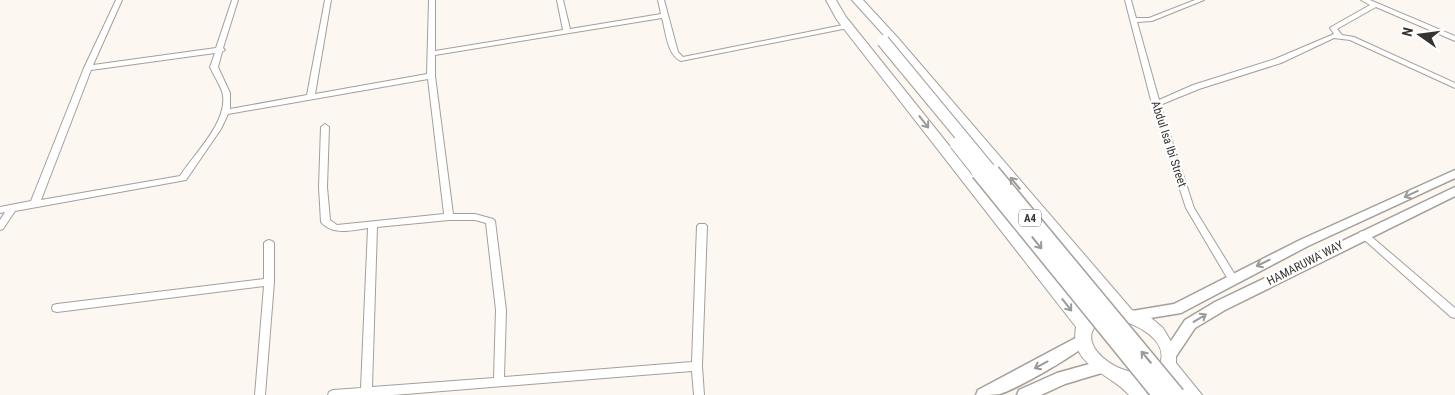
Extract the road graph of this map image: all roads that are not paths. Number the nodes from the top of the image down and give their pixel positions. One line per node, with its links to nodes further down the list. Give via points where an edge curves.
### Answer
1 (119, 0): 24 (street)
2 (235, 0): 22 (street)
3 (328, 0): 27 (street)
4 (432, 0): 23 (street)
5 (560, 0): 18 (street)
6 (661, 0): 15 (street)
7 (831, 0): 17 (highway, A4)
8 (837, 0): 21 (highway, A4)
9 (850, 0): 21 (highway, A4)
10 (1128, 0): 16 (street, Abdul Isa Ibi Street)
11 (1201, 0): 16 (street, via 1150,20)
12 (1364, 0): 14 (street)
13 (861, 4): 46 (highway, A4, one-way to 13)
14 (1375, 5): 19 (street, via 1333,28); 20 (street)
15 (666, 15): 17 (street, via 675,53 681,59); 18 (street)
16 (1133, 20): 28 (street, Abdul Isa Ibi Street)
17 (848, 26): 47 (highway, A4, one-way to 47)
18 (567, 30): 23 (street)
19 (1339, 36): 26 (street, via 1352,38); 28 (street)
20 (1455, 39)
21 (878, 42): 60 (highway, A4, one-way to 60, bridge); 61 (highway, A4, one-way to 21, bridge)
22 (221, 50): 24 (street); 29 (street, via 214,67 227,94)
23 (432, 53): 25 (street)
24 (88, 68): 33 (street)
25 (431, 76): 27 (street); 36 (street)
26 (1455, 86)
27 (310, 98): 29 (street)
28 (1156, 104): 42 (street, Abdul Isa Ibi Street, via 1190,208)
29 (225, 112): 33 (street, via 183,178)
30 (325, 128): 37 (street, via 322,181 326,222 335,228)
31 (1455, 174): 42 (main road, one-way to 42)
32 (1455, 191): 40 (main road, HAMARUWA WAY)
33 (35, 203): 34 (street)
34 (12, 208): 35 (street); 39 (street)
35 (0, 210)
36 (449, 218): 37 (street); 51 (street, via 475,217 490,221 501,310)
37 (373, 225): 53 (street)
38 (702, 226): 49 (street)
39 (0, 227)
40 (1363, 234): 45 (street); 48 (main road, HAMARUWA WAY, one-way to 40, via 1190,324)
41 (269, 243): 43 (street)
42 (1232, 278): 46 (main road, via 1176,309)
43 (269, 282): 44 (street); 54 (street)
44 (58, 308)
45 (1455, 314)
46 (1129, 315): 47 (highway, A4, via 1098,314 1090,319); 48 (highway, A4, via 1150,325 1163,339)
47 (1083, 333): 50 (highway, A4, via 1088,354); 57 (main road, one-way to 57, via 1060,355)
48 (1169, 360): 52 (highway, A4, via 1163,374 1153,380); 62 (highway, A4)
49 (697, 366): 51 (street); 56 (street)
50 (1100, 367): 52 (highway, A4); 58 (main road, via 1062,378)
51 (500, 380): 53 (street)
52 (1127, 380): 59 (highway, A4)
53 (366, 391): 55 (street)
54 (260, 395)
55 (334, 395)
56 (699, 395)
57 (984, 395)
58 (1025, 395)
59 (1139, 395)
60 (1160, 395)
61 (1177, 395)
62 (1193, 395)

